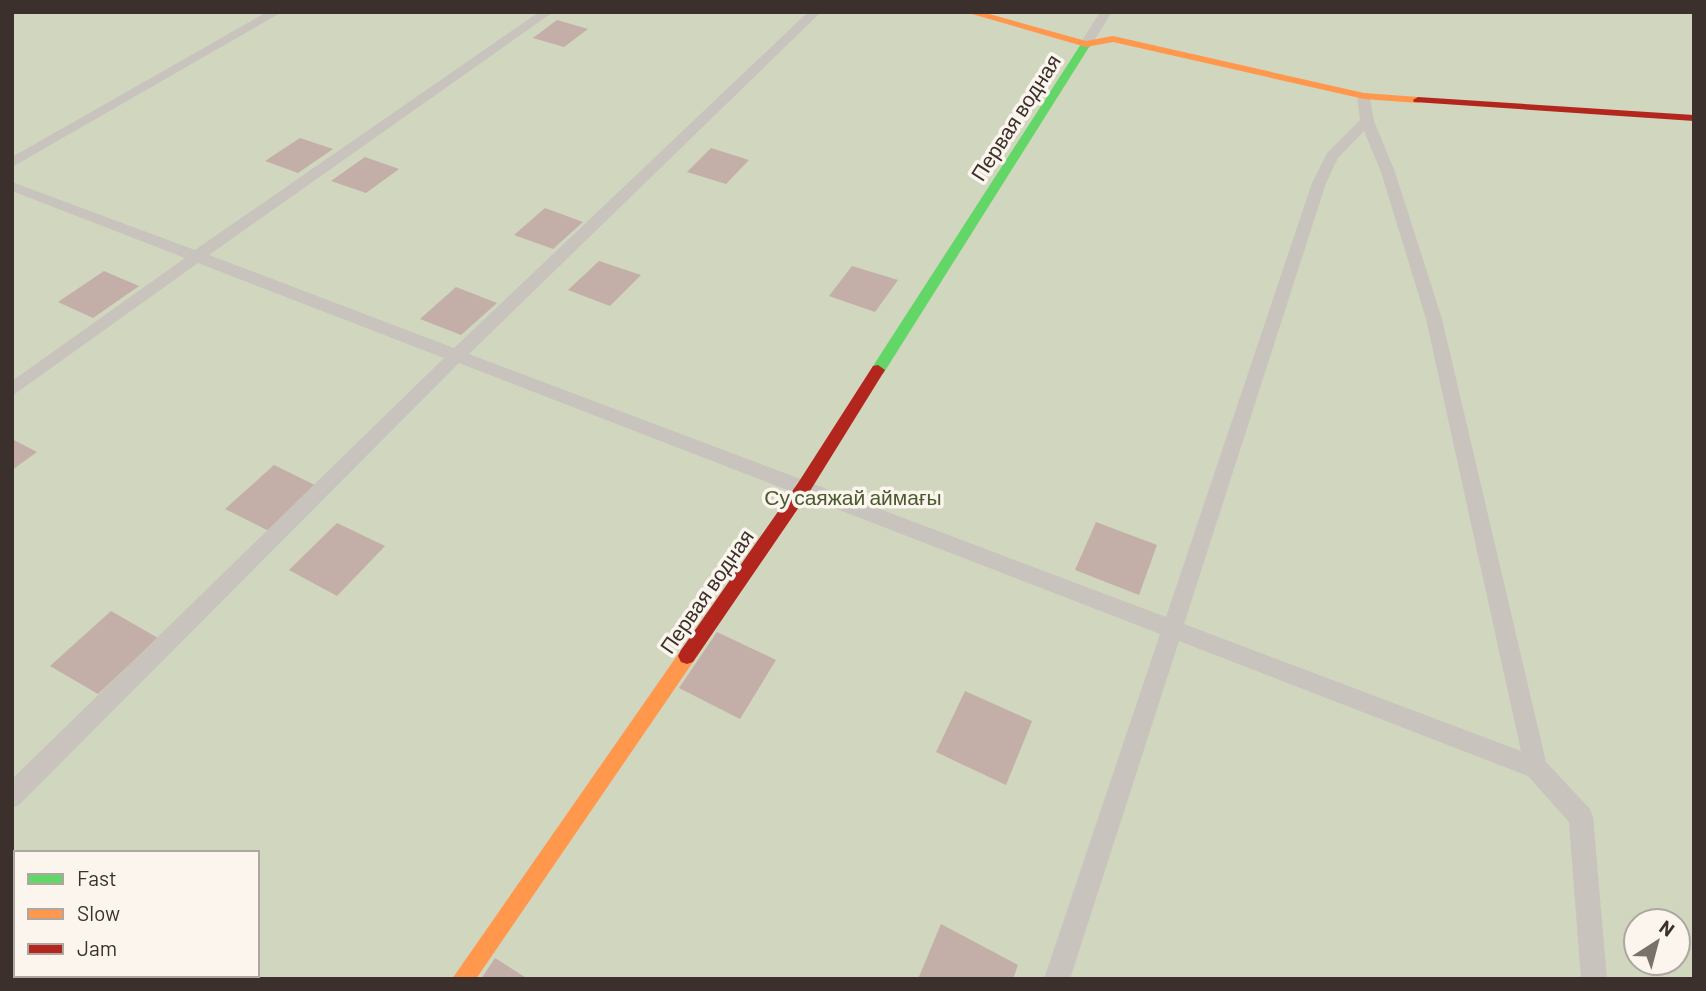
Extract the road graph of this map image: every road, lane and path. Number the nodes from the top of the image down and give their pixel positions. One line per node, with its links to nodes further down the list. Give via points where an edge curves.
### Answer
1 (276, 12): 10 (lane)
2 (547, 12): 12 (lane)
3 (815, 12): 13 (lane)
4 (970, 12): 6 (street)
5 (1105, 12): 6 (lane)
6 (1086, 44): 7 (street, via 1113,39); 15 (street, Первая водная)
7 (1364, 96): 8 (street); 9 (lane)
8 (1694, 118)
9 (1367, 121): 16 (lane, via 1332,156 1319,183); 17 (lane, via 1388,172 1434,319)
10 (12, 163)
11 (12, 186): 12 (lane)
12 (196, 257): 13 (lane); 14 (lane)
13 (457, 355): 15 (lane); 18 (lane)
14 (12, 390)
15 (804, 487): 16 (lane); 19 (street, Первая водная)
16 (1172, 627): 17 (lane); 20 (lane)
17 (1536, 768): 21 (lane, via 1581,817)
18 (12, 796)
19 (463, 979)
20 (1057, 979)
21 (1594, 979)

